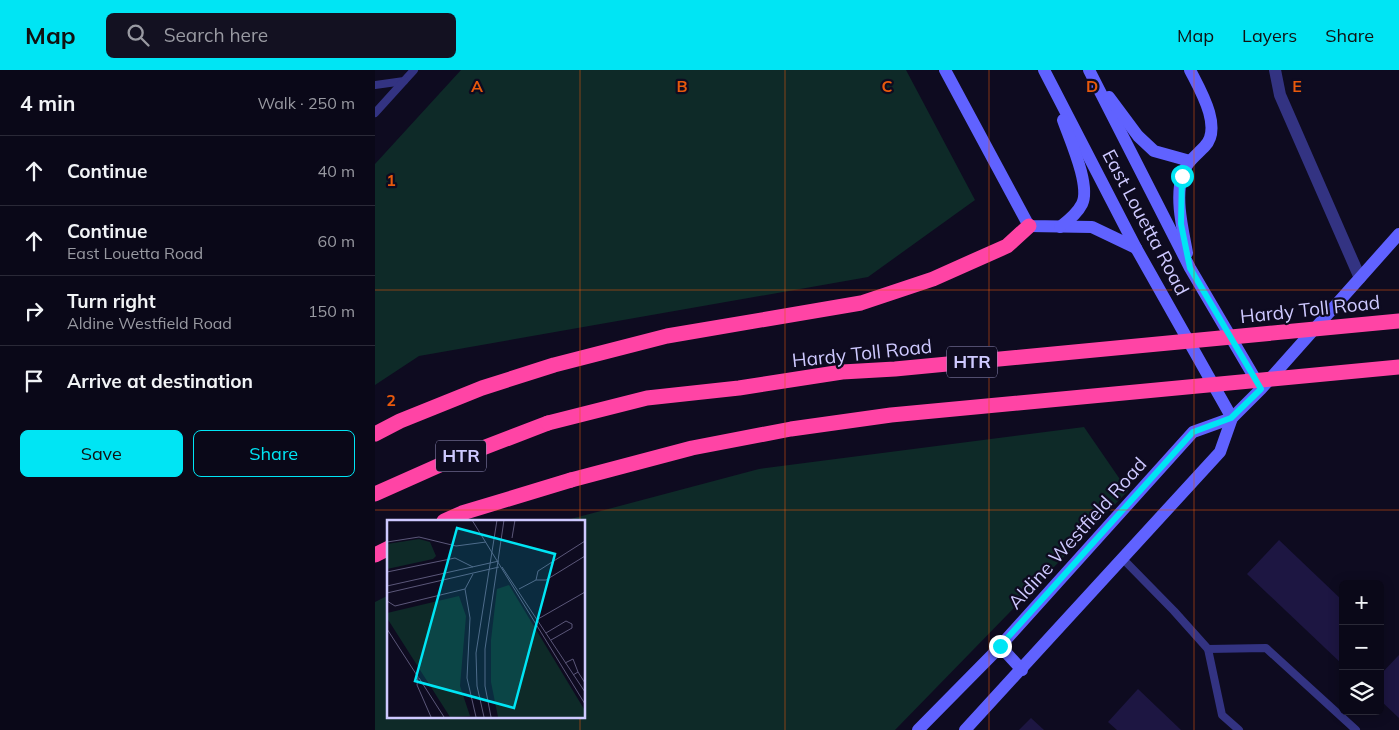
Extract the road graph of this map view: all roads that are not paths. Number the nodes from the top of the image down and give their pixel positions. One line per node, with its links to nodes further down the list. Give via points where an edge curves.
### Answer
1 (414, 70): 7 (lane)
2 (945, 70): 12 (main road)
3 (1044, 70): 9 (main road, East Louetta Road)
4 (1089, 70): 11 (main road, via 1138,136 1154,152); 16 (main road, East Louetta Road)
5 (1190, 70): 11 (main road, via 1210,111 1211,129 1208,143)
6 (1275, 70): 17 (street, via 1281,95)
7 (404, 81): 8 (lane); 10 (lane)
8 (375, 85)
9 (1052, 85): 13 (main road, via 1085,187 1082,204); 15 (main road, East Louetta Road)
10 (375, 113)
11 (1190, 161): 16 (main road, via 1182,176 1181,224)
12 (1029, 226): 13 (main road); 22 (highway, via 1007,246 933,279 861,303 667,336 554,365 482,388)
13 (1060, 227): 15 (main road, via 1092,228)
14 (1399, 234): 17 (main road, Aldine Westfield Road)
15 (1136, 248): 21 (main road, East Louetta Road)
16 (1190, 268): 20 (main road, East Louetta Road)
17 (1360, 278): 20 (main road, Aldine Westfield Road)
18 (1399, 321): 23 (highway, Hardy Toll Road / HTR, bridge, via 895,370 842,372 647,398 548,423 449,460)
19 (1399, 366): 24 (highway, HTR, bridge, via 891,415 791,429 701,446 571,480)
20 (1261, 389): 21 (main road, Aldine Westfield Road)
21 (1231, 418): 27 (main road, Aldine Westfield Road, via 1220,452); 28 (main road, Aldine Westfield Road, via 1193,432)
22 (375, 434)
23 (375, 494)
24 (446, 520)
25 (387, 549): 26 (highway)
26 (375, 555)
27 (1122, 558): 29 (lane); 30 (main road, Aldine Westfield Road)
28 (1000, 646): 30 (main road); 31 (main road, Aldine Westfield Road)
29 (1207, 649): 33 (lane, via 1223,714); 34 (lane, via 1266,648)
30 (1022, 670): 32 (main road, Aldine Westfield Road)
31 (918, 730)
32 (965, 730)
33 (1239, 730)
34 (1356, 730)

